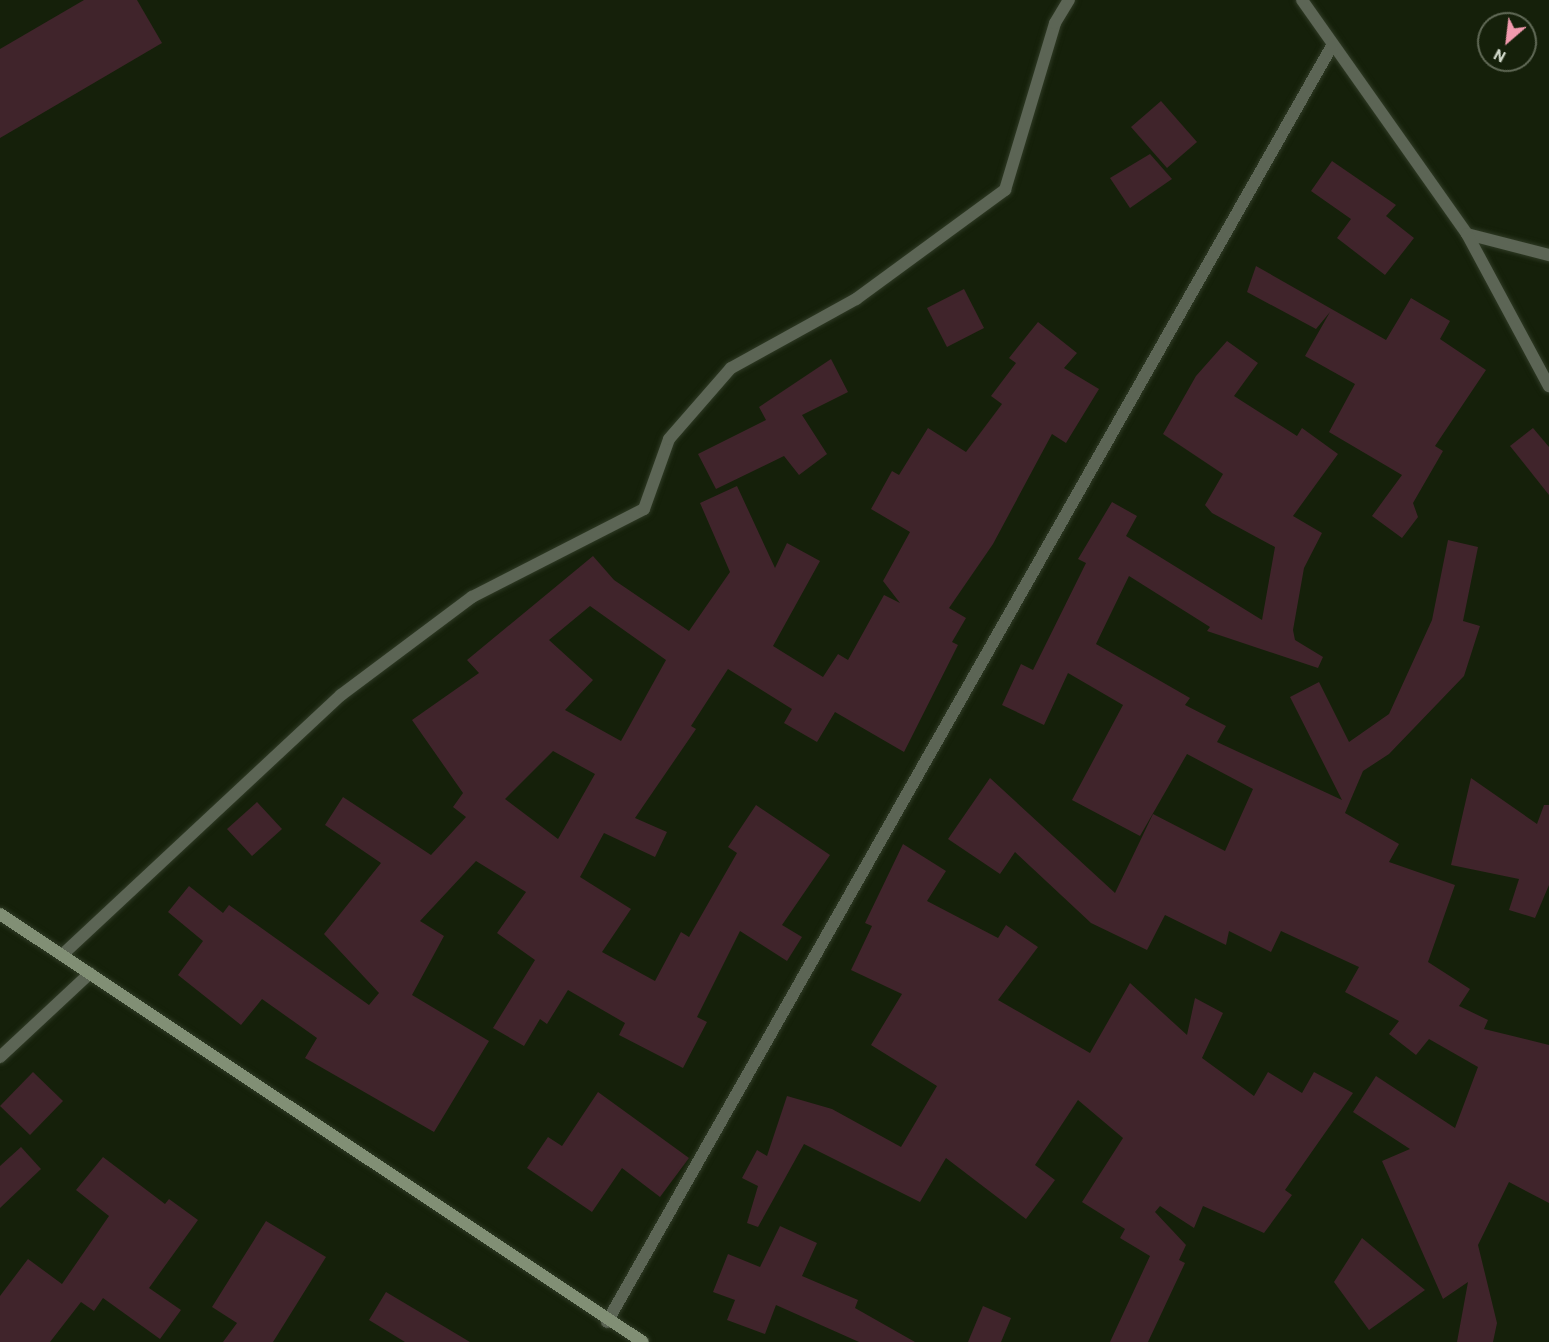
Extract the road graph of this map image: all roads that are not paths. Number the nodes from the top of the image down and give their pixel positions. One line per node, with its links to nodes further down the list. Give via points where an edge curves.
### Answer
1 (1070, 0): 8 (street, via 1055,23 1005,190 856,299 731,369 669,439 644,508 472,597 341,695)
2 (1302, 0): 3 (street)
3 (1332, 46): 4 (street); 11 (street)
4 (1467, 234): 5 (street); 6 (street)
5 (1549, 255)
6 (1549, 386)
7 (0, 914): 8 (street)
8 (62, 955): 9 (street)
9 (90, 973): 10 (street); 11 (street)
10 (0, 1057)
11 (607, 1322): 12 (street)
12 (643, 1342)

